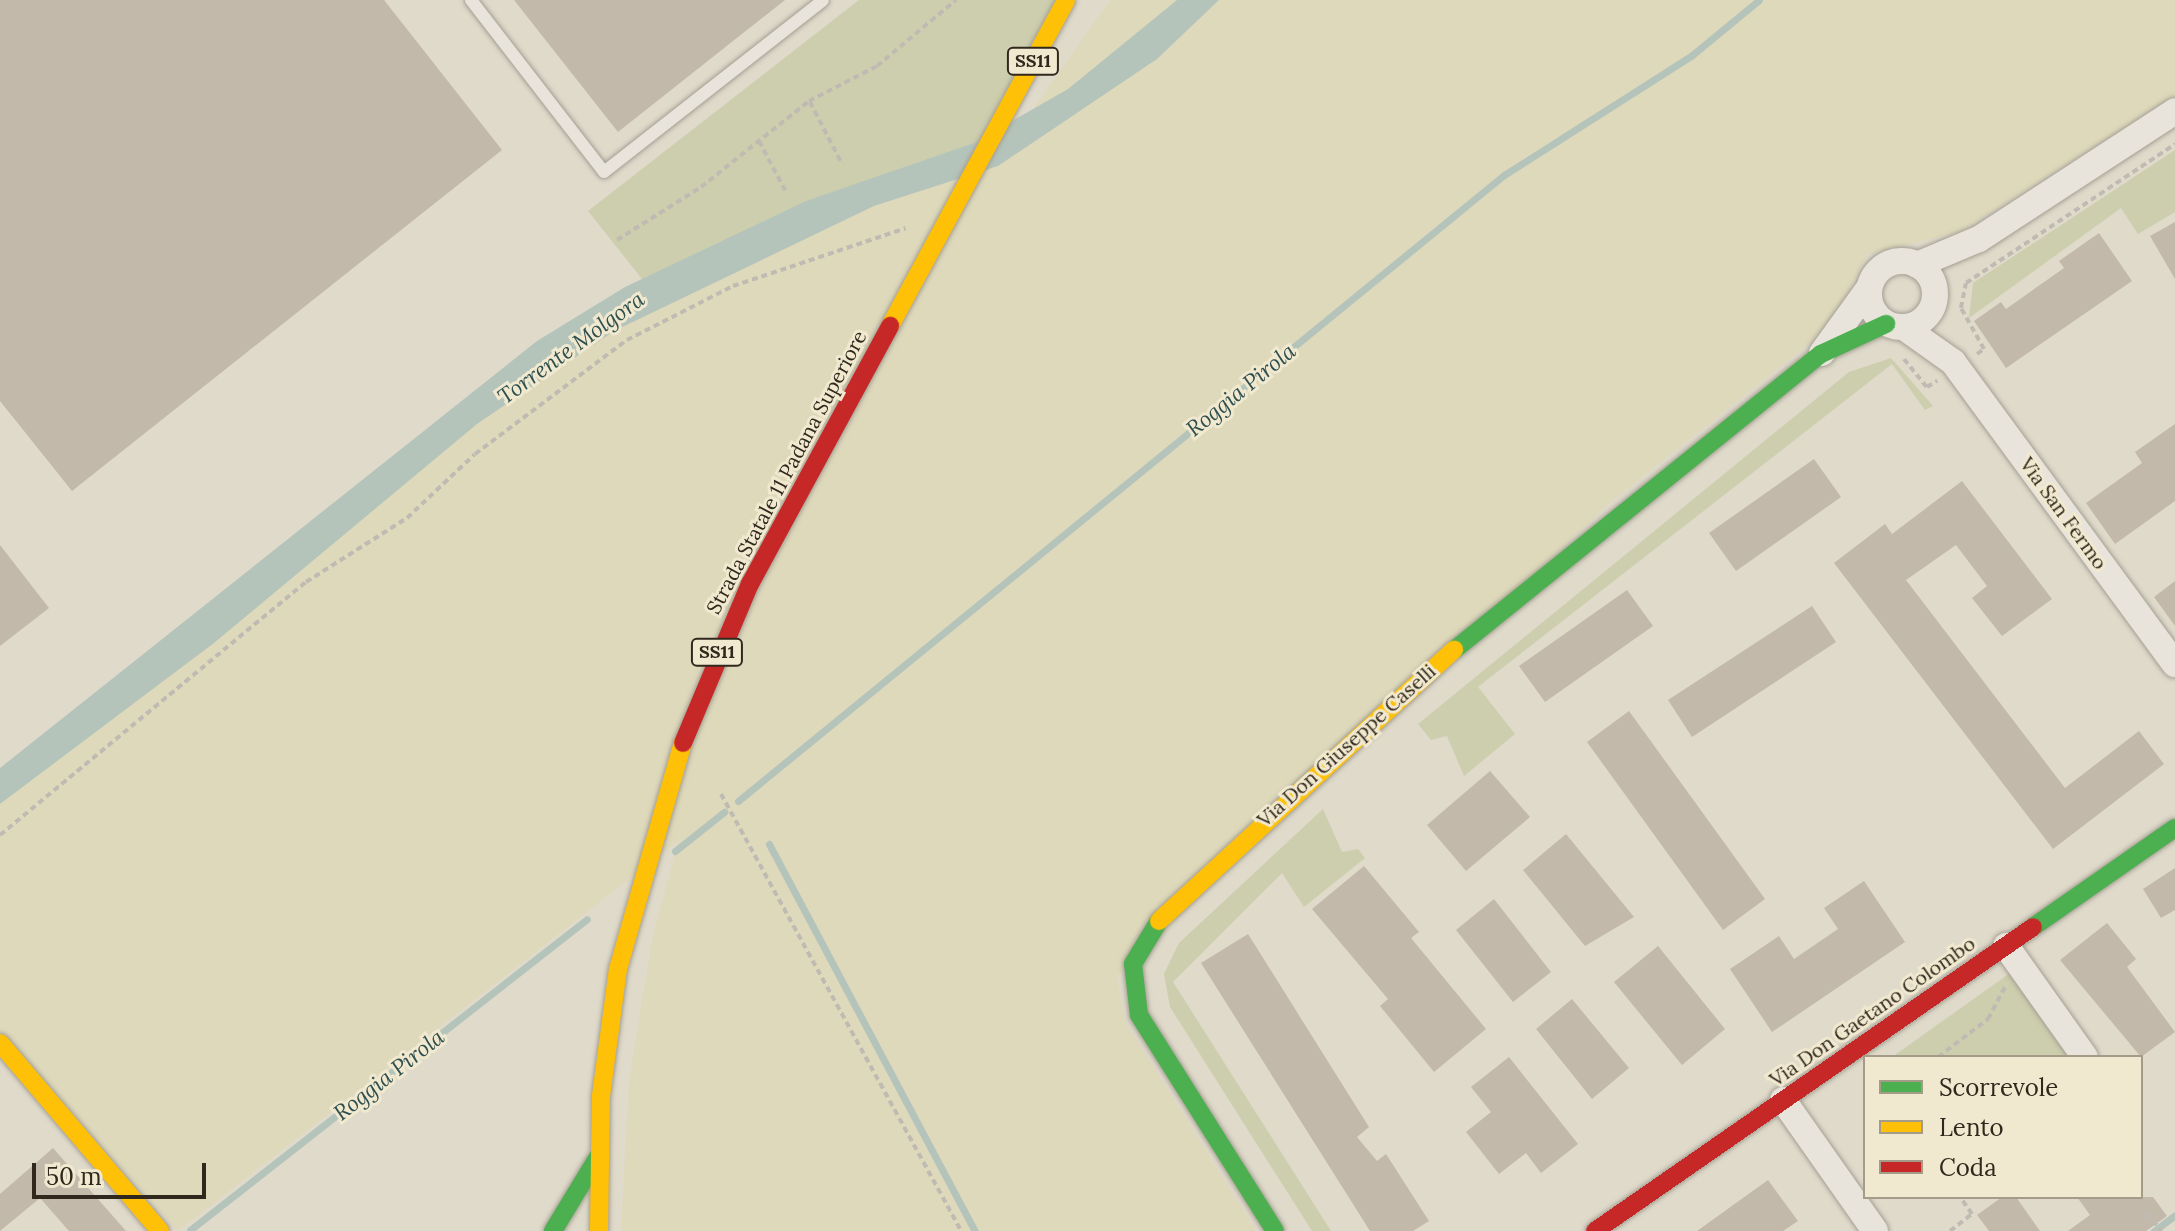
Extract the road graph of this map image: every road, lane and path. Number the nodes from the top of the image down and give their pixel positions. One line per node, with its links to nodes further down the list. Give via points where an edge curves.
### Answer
1 (471, 0): 2 (lane, via 604,172)
2 (823, 0)
3 (956, 0): 5 (path, via 877,66)
4 (1066, 0): 11 (street, Strada Statale 11 Padana Superiore / SS11)
5 (809, 101): 7 (path); 9 (path)
6 (2175, 111): 12 (street)
7 (759, 141): 10 (path); 13 (path)
8 (2175, 144): 20 (path, via 1966,283 1963,317 1984,349)
9 (842, 164)
10 (786, 192)
11 (948, 214): 24 (path, via 733,286 627,340 475,454 407,518 294,591); 29 (street, Strada Statale 11 Padana Superiore / SS11, via 750,584 692,713 618,969)
12 (1979, 239): 14 (street); 16 (street)
13 (617, 240)
14 (1917, 265): 15 (street, via 1887,265); 16 (street)
15 (1869, 288): 17 (street, via 1870,306); 18 (street, Via Don Giuseppe Caselli)
16 (1934, 297): 17 (street); 20 (street)
17 (1896, 326): 18 (street, Via Don Giuseppe Caselli); 20 (street)
18 (1821, 354): 37 (street, Via Don Giuseppe Caselli, via 1445,657 1240,840 1146,934 1133,964 1139,1015)
19 (1896, 355): 20 (path, via 1927,387)
20 (1955, 365): 21 (street, Via San Fermo)
21 (2175, 664)
22 (721, 794): 36 (path)
23 (2175, 828): 25 (street, Via Don Gaetano Colombo)
24 (0, 835)
25 (2006, 946): 27 (street); 28 (street, Via Don Gaetano Colombo)
26 (0, 1043): 33 (street)
27 (2084, 1055)
28 (1783, 1100): 32 (street); 38 (street, Via Don Gaetano Colombo)
29 (598, 1157): 34 (street); 35 (street, Strada Statale 11 Padana Superiore / SS11)
30 (1961, 1199): 39 (path, via 1972,1214)
31 (2147, 1212): 40 (path)
32 (1870, 1224)
33 (160, 1231)
34 (553, 1231)
35 (599, 1231)
36 (961, 1231)
37 (1275, 1231)
38 (1595, 1231)
39 (1950, 1231)
40 (2161, 1231)

